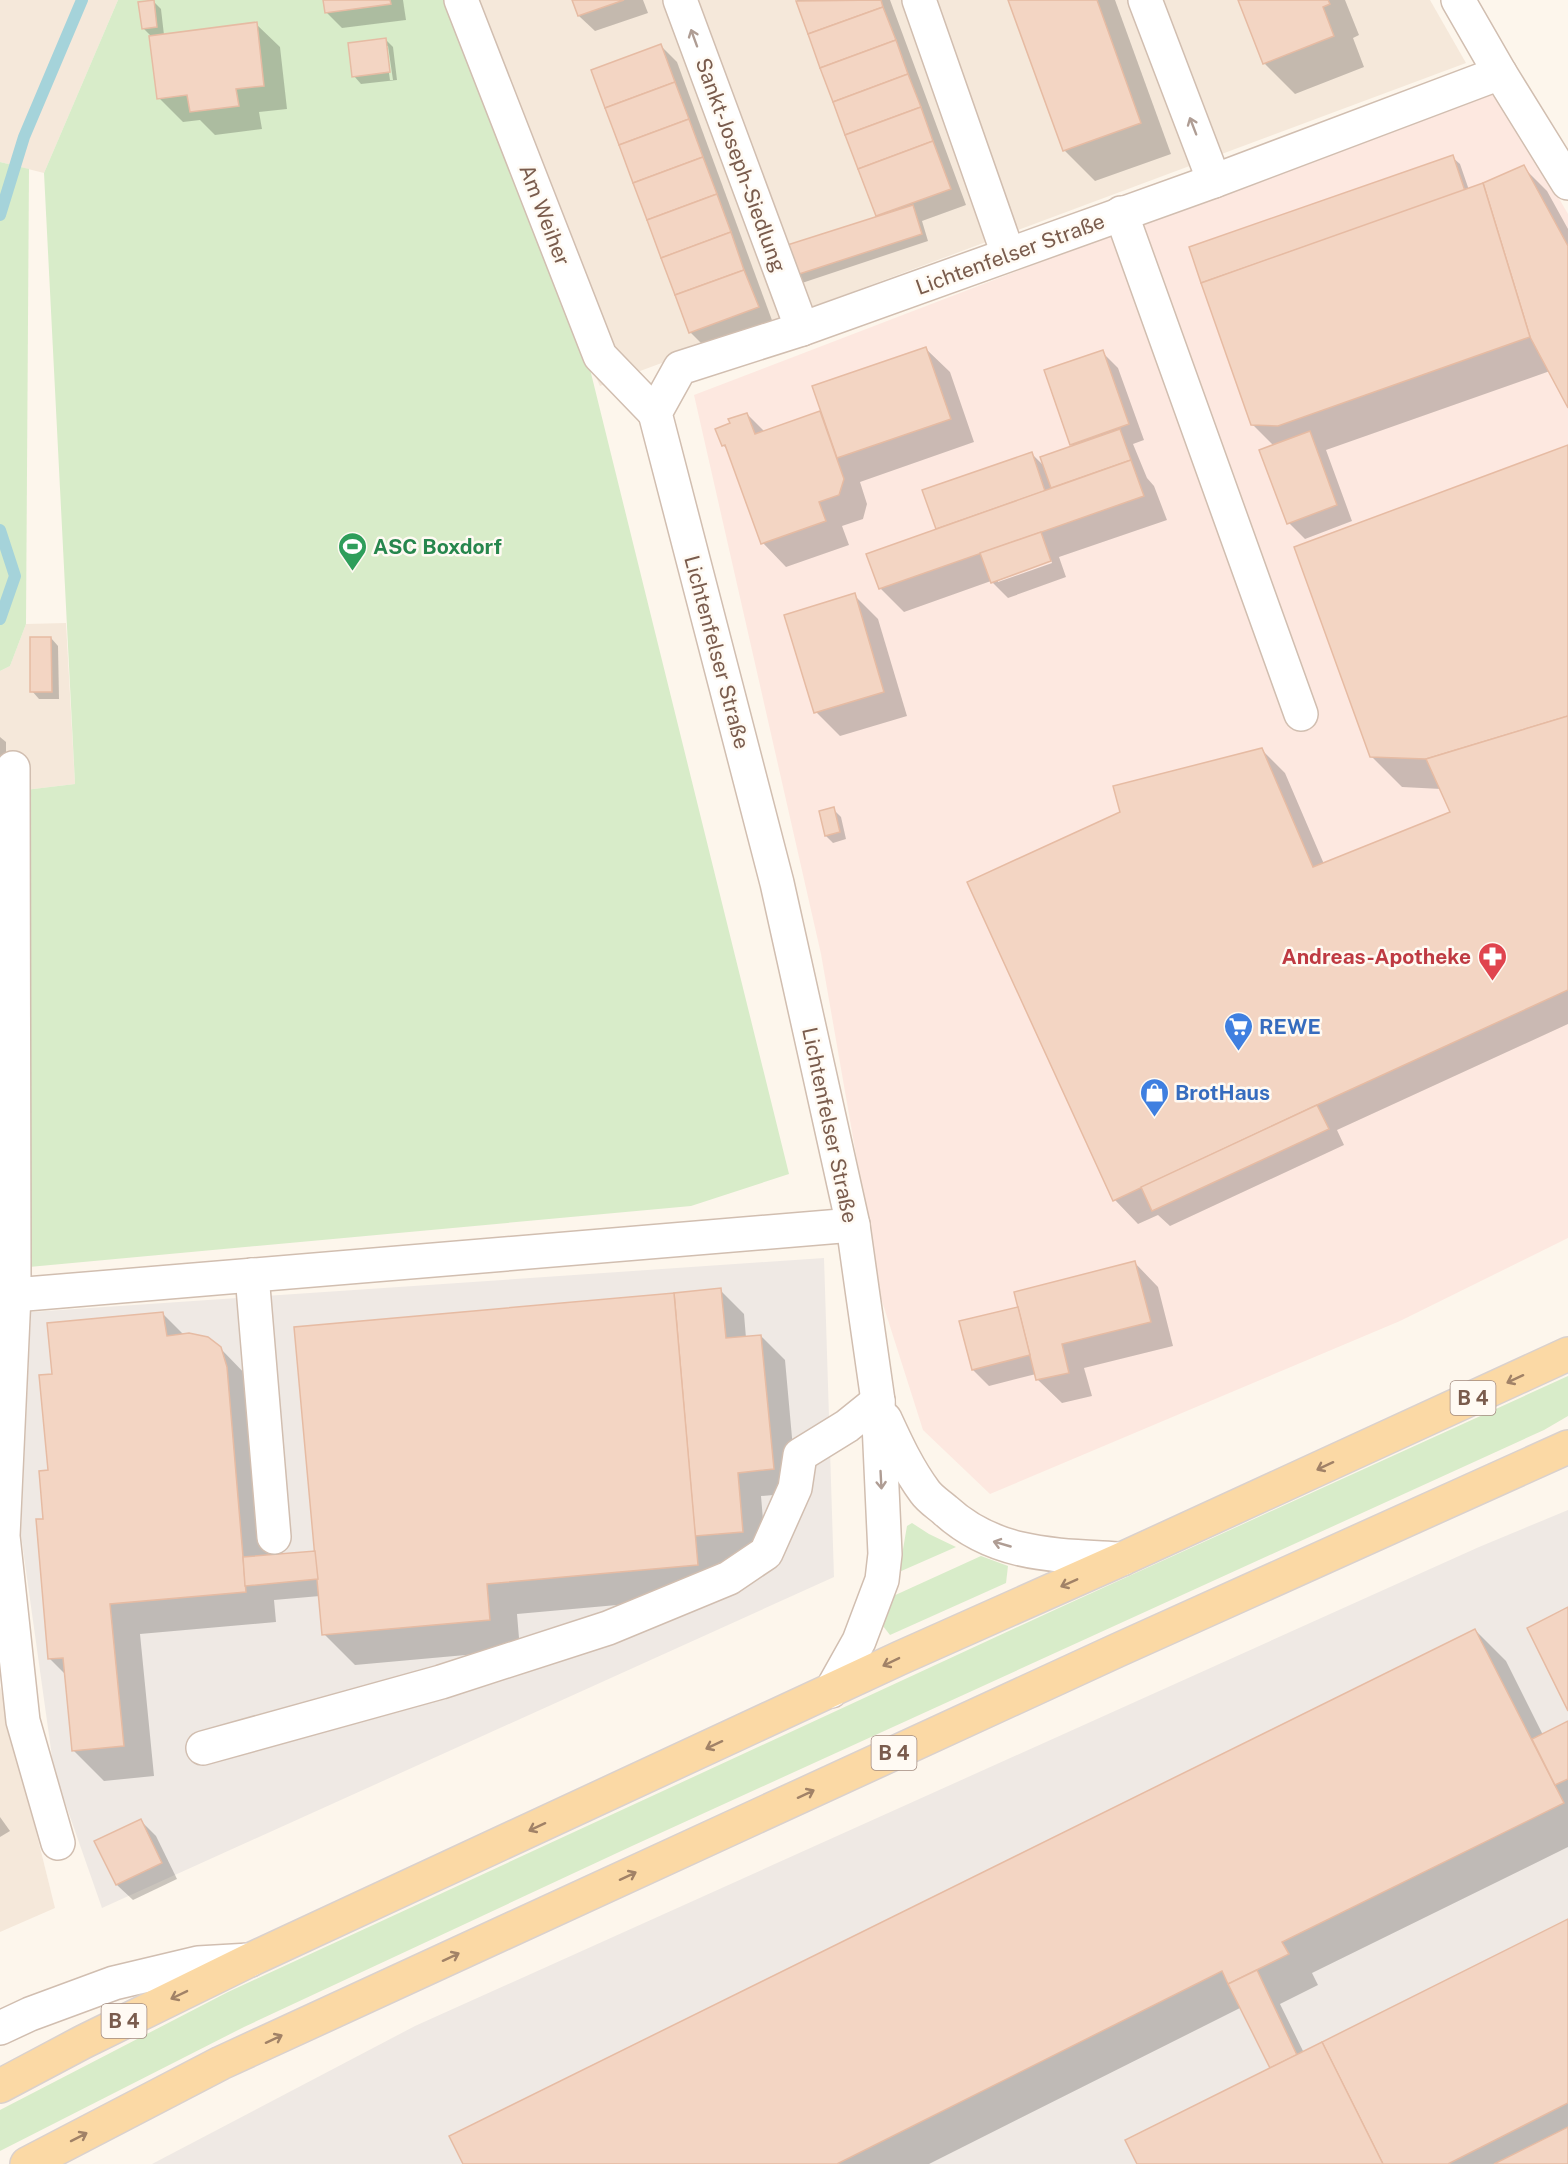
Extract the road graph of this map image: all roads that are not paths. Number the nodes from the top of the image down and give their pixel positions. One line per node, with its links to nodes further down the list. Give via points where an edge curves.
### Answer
1 (461, 0): 12 (street, Am Weiher, via 600,356)
2 (680, 0): 11 (street, Sankt-Joseph-Siedlung, one-way to 2)
3 (919, 0): 10 (street)
4 (1145, 0): 7 (street, one-way to 4)
5 (1458, 0): 6 (street)
6 (1500, 73): 7 (street, Lichtenfelser Straße); 8 (street)
7 (1214, 181): 9 (street, Lichtenfelser Straße)
8 (1568, 183)
9 (1121, 213): 10 (street, Lichtenfelser Straße); 13 (street, Lichtenfelser Straße)
10 (1008, 254): 11 (street, Lichtenfelser Straße)
11 (802, 329): 12 (street, Lichtenfelser Straße, via 680,368)
12 (655, 413): 15 (street, Lichtenfelser Straße, via 777,883)
13 (1301, 714)
14 (13, 768): 17 (street)
15 (853, 1225): 16 (street); 19 (street, Lichtenfelser Straße)
16 (252, 1275): 17 (street); 21 (street)
17 (14, 1295): 24 (street, via 3,1536)
18 (1568, 1354): 22 (main road, B 4, one-way to 22)
19 (878, 1401): 22 (street, Lichtenfelser Straße, one-way to 19, via 1020,1549 991,1541 956,1521 926,1494 903,1458); 23 (street, Lichtenfelser Straße, one-way to 23, via 885,1554 882,1580 859,1641); 25 (street, via 800,1455 795,1488 766,1553 729,1578 608,1628 453,1679)
20 (1568, 1447): 30 (main road, B 4, one-way to 20, via 221,2063)
21 (274, 1538)
22 (1122, 1559): 23 (main road, B 4, one-way to 23)
23 (831, 1691): 27 (main road, B 4, one-way to 27)
24 (11, 1722): 26 (street)
25 (203, 1748)
26 (58, 1843)
27 (250, 1960): 28 (street, via 198,1963 114,1983); 29 (main road, B 4, one-way to 29)
28 (0, 2028)
29 (0, 2086)
30 (27, 2164)

